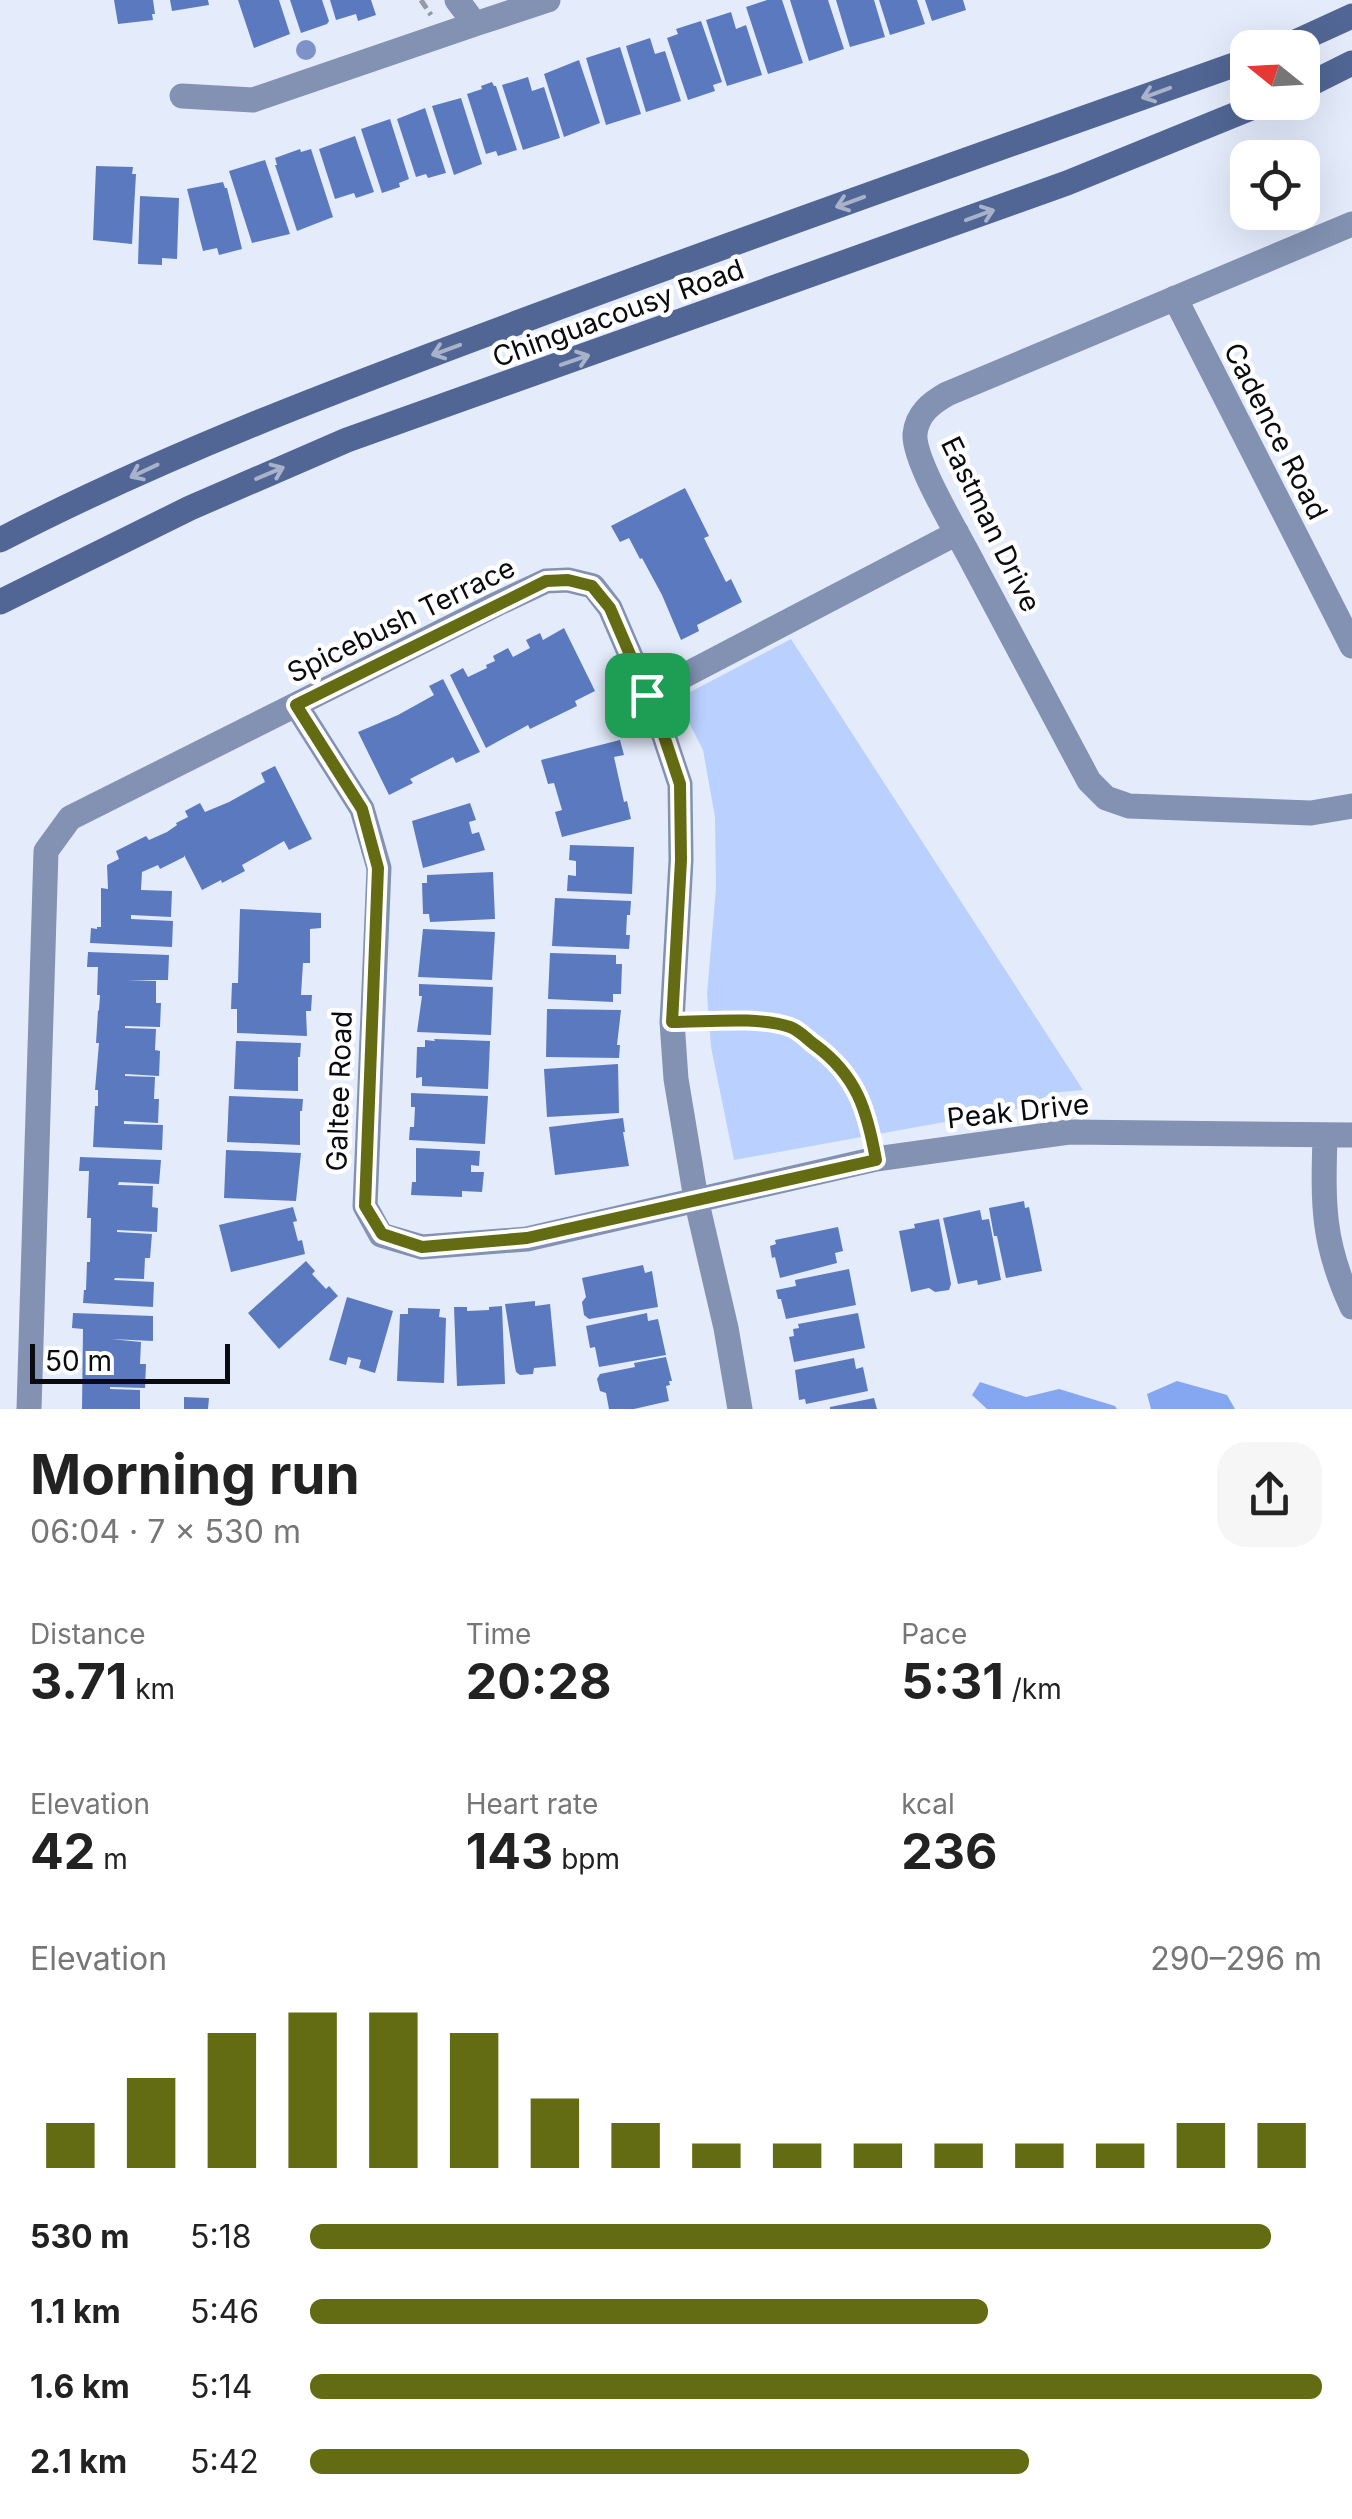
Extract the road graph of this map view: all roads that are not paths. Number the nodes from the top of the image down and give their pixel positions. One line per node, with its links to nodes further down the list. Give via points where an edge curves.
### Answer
1 (457, 0): 4 (street)
2 (548, 0): 4 (street)
3 (1352, 16): 5 (main road)
4 (475, 24): 9 (street, via 253,100)
5 (1320, 31)
6 (1352, 64): 8 (main road)
7 (1230, 66): 14 (main road, Chinguacousy Road, one-way to 14, via 328,394 178,454)
8 (1320, 79)
9 (182, 96)
10 (1230, 117): 15 (main road, Chinguacousy Road, one-way to 10, via 347,440 1067,184)
11 (1352, 224): 12 (street, Eastman Drive)
12 (1174, 298): 13 (street, Eastman Drive, via 947,394 925,410 916,447); 16 (street, Cadence Road)
13 (958, 534): 17 (street); 19 (street, Eastman Drive, via 1089,781 1106,798 1128,806 1311,813)
14 (0, 540)
15 (0, 602)
16 (1352, 646)
17 (647, 695): 18 (street, Spicebush Terrace, via 610,608 592,586 568,580 546,581); 22 (street, Spicebush Terrace, via 680,784 672,1022)
18 (296, 705): 22 (street, Galtee Road, via 362,809 378,868 365,1206 382,1234 422,1247 527,1238); 24 (street, Spicebush Terrace, via 70,818 46,851)
19 (1352, 806)
20 (1352, 1135): 21 (street, Peak Drive)
21 (1325, 1136): 22 (street, Peak Drive, via 1069,1132 876,1160); 23 (street, via 1326,1231)
22 (696, 1199): 25 (street, Spicebush Terrace)
23 (1352, 1308)
24 (29, 1409)
25 (740, 1409)

